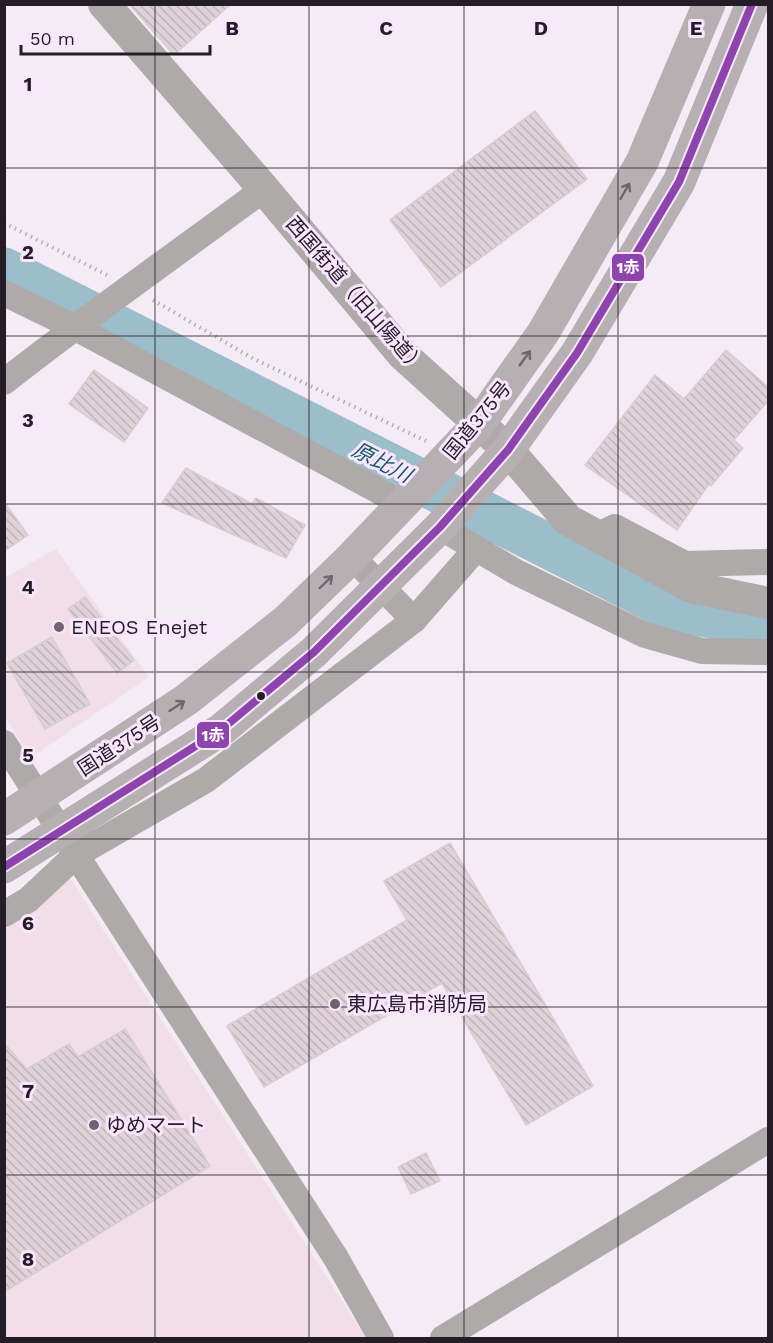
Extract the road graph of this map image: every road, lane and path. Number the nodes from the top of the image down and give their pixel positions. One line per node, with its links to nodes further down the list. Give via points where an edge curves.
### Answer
1 (104, 4): 4 (street, 西国街道（旧山陽道）)
2 (709, 4): 10 (highway, 国道375号, one-way to 2, via 543,333 642,162)
3 (752, 4): 11 (highway, 国道375号, via 678,182 576,353)
4 (264, 189): 6 (street); 10 (street, 西国街道（旧山陽道）, via 403,355)
5 (4, 223): 6 (path)
6 (125, 292): 8 (street); 12 (path)
7 (4, 293): 8 (street)
8 (79, 324): 9 (street); 13 (street)
9 (4, 381)
10 (478, 425): 11 (street, 西国街道（旧山陽道）); 12 (highway, 国道375号)
11 (508, 450): 14 (highway, 国道375号); 15 (street, 西国街道（旧山陽道）, via 568,520)
12 (451, 453): 13 (highway, 国道375号)
13 (403, 504): 17 (highway, 国道375号)
14 (440, 527): 16 (street); 19 (highway, 国道375号)
15 (597, 536): 18 (street, via 615,527 685,564); 20 (street, 西国街道（旧山陽道）, via 691,587)
16 (476, 549): 21 (street); 22 (street, via 645,635 702,651)
17 (352, 557): 19 (street); 24 (highway, 国道375号, one-way to 17, via 186,700 286,621)
18 (768, 562)
19 (382, 586): 21 (street); 26 (highway, 国道375号, via 314,652 221,730)
20 (768, 603)
21 (414, 620): 26 (street, via 206,780)
22 (768, 652)
23 (4, 743): 24 (street)
24 (39, 797): 25 (highway, 国道375号); 26 (street)
25 (4, 819)
26 (69, 844): 27 (highway, 国道375号); 28 (street, via 28,900); 30 (street, via 336,1258)
27 (4, 867)
28 (4, 914)
29 (768, 1140): 31 (street)
30 (381, 1338)
31 (443, 1338)

